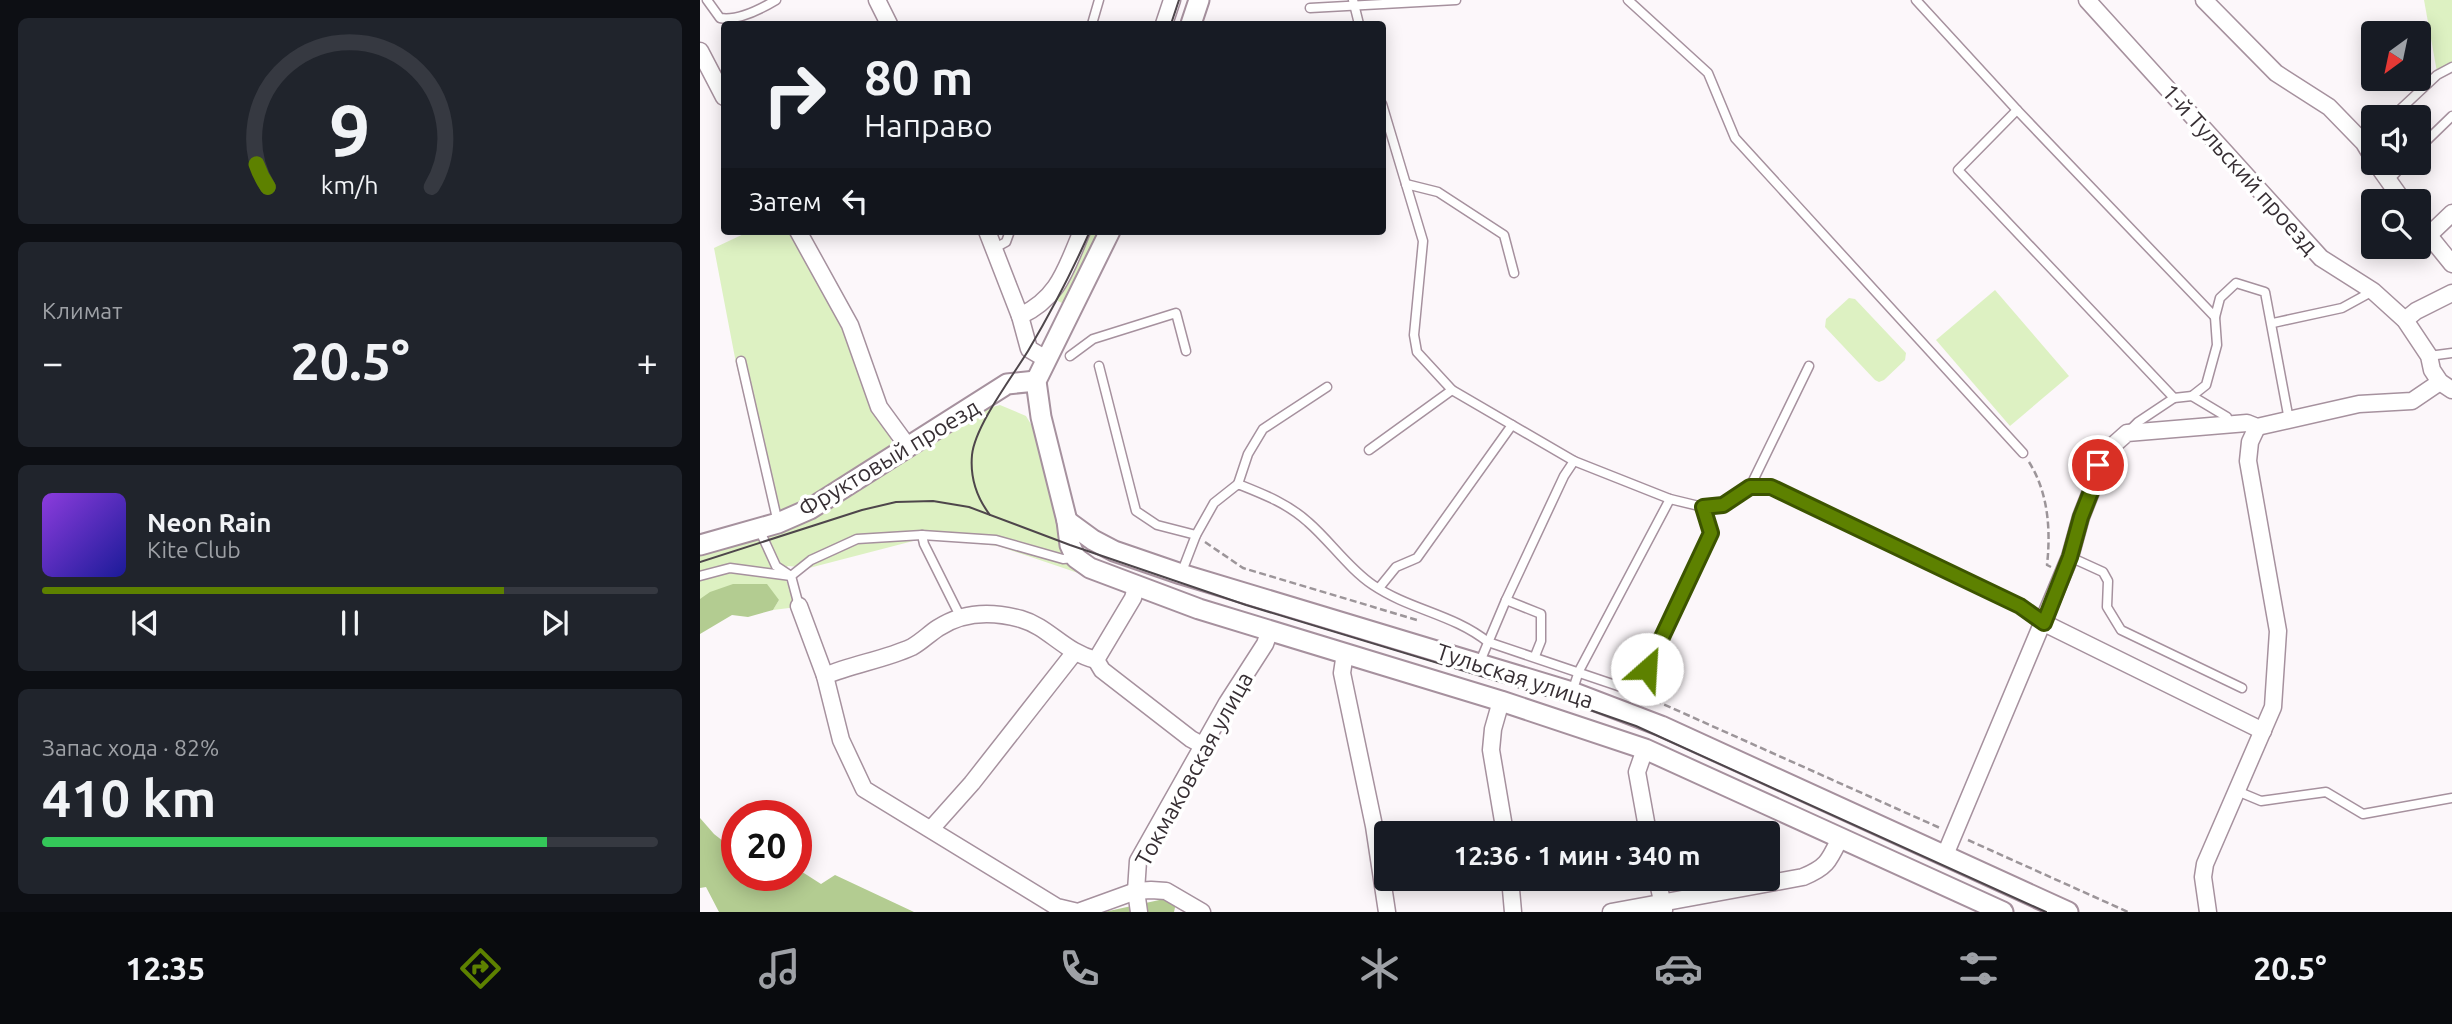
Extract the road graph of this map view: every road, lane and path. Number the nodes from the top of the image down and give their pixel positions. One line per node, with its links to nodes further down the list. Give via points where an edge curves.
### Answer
1 (707, 0): 2 (lane, via 720,18 728,19)
2 (776, 0)
3 (877, 0): 14 (street)
4 (1099, 0): 15 (lane)
5 (1172, 0): 16 (street)
6 (1199, 0): 17 (street)
7 (1456, 0): 12 (lane)
8 (1628, 0): 71 (lane, via 1707,73 1735,138)
9 (1916, 0): 23 (lane)
10 (2087, 0): 44 (street, 1-й Тульский проезд, via 2320,258)
11 (2204, 0): 26 (street, via 2276,73)
12 (1353, 2): 13 (lane); 18 (lane)
13 (1310, 8)
14 (887, 21)
15 (1093, 21)
16 (1165, 21)
17 (1192, 21)
18 (1358, 21)
19 (700, 51): 21 (street)
20 (2452, 67): 22 (lane)
21 (721, 91)
22 (2405, 105)
23 (2017, 110): 47 (lane); 63 (lane, via 1958,170)
24 (2452, 116): 27 (lane)
25 (1386, 117): 31 (lane)
26 (2361, 133)
27 (2431, 136)
28 (2383, 175): 30 (street)
29 (2393, 175): 30 (lane)
30 (2387, 181): 32 (street)
31 (1406, 184): 43 (lane, via 1438,192 1504,235); 61 (lane, via 1423,241 1414,335 1417,352)
32 (2393, 189)
33 (2452, 213): 34 (street)
34 (2431, 233)
35 (800, 235): 69 (street, via 850,325 879,407)
36 (988, 235): 41 (street)
37 (1009, 235): 41 (lane, via 1006,243)
38 (1080, 235): 46 (street, via 1053,294)
39 (1108, 235): 54 (street)
40 (2431, 238): 42 (street)
41 (995, 248): 46 (street)
42 (2452, 264)
43 (1514, 273)
44 (2373, 291): 48 (street, 1-й Тульский проезд); 49 (lane, via 2342,308)
45 (2452, 293): 48 (street)
46 (1020, 316): 54 (street, via 1029,349)
47 (2215, 317): 49 (lane, via 2220,298 2236,283 2265,292); 62 (lane, via 2217,345 2206,384)
48 (2405, 320): 53 (street, 1-й Тульский проезд)
49 (2273, 323): 64 (lane)
50 (1186, 351): 52 (lane, via 1176,313 1093,338)
51 (2452, 353): 53 (lane)
52 (1070, 356)
53 (2429, 356): 59 (street, 1-й Тульский проезд, via 2432,370)
54 (1046, 359): 58 (street)
55 (741, 361): 78 (lane)
56 (1099, 366): 81 (lane, via 1136,511 1157,525)
57 (1809, 366): 74 (lane)
58 (1036, 381): 69 (street, Фруктовый проезд, via 1007,384); 77 (street)
59 (2446, 386): 64 (street, via 2412,401 2359,404)
60 (1327, 387): 73 (lane, via 1263,429)
61 (1452, 390): 65 (lane); 70 (lane)
62 (2192, 396): 63 (lane); 66 (lane, via 2227,417)
63 (2174, 398): 68 (lane)
64 (2289, 420): 67 (street)
65 (1512, 425): 72 (lane); 90 (lane, via 1417,558 1396,567)
66 (2229, 425): 67 (street); 68 (street)
67 (2257, 427): 109 (street, via 2248,461 2279,643 2273,707)
68 (2127, 433): 83 (street, via 2098,465)
69 (909, 448): 78 (street, Фруктовый проезд, via 810,509)
70 (1369, 450)
71 (2023, 453): 86 (path, via 2040,479 2050,534 2047,565)
72 (1574, 461): 75 (lane); 91 (lane)
73 (1238, 484): 81 (lane, via 1214,503); 90 (lane, via 1283,503)
74 (1750, 487): 76 (lane, via 1723,505); 95 (lane, via 1771,487 2020,606)
75 (1671, 499): 76 (lane); 103 (lane)
76 (1703, 507): 107 (lane, via 1711,533)
77 (1067, 521): 84 (street); 85 (street, Тульская улица, via 1114,551)
78 (778, 523): 79 (street, Фруктовый проезд)
79 (759, 529): 82 (street, Фруктовый проезд); 88 (lane, via 776,566)
80 (922, 535): 84 (lane, via 996,540 1063,559); 88 (lane, via 857,539 811,560); 93 (lane)
81 (1196, 535): 85 (lane); 94 (path, via 1242,568)
82 (700, 545)
83 (2070, 557): 86 (street); 105 (lane, via 2103,572 2108,581 2107,607 2121,631)
84 (1076, 558): 89 (street, Тульская улица)
85 (1181, 574): 102 (street, Тульская улица)
86 (2063, 574): 95 (street)
87 (700, 576): 88 (lane, via 730,568)
88 (790, 576): 92 (lane)
89 (1136, 587): 96 (street, Тульская улица); 101 (street)
90 (1378, 588): 97 (lane, via 1470,627)
91 (1506, 600): 97 (lane); 100 (lane, via 1541,614 1541,641)
92 (799, 606): 104 (street)
93 (960, 616): 98 (street, via 983,613 1023,620); 104 (street, via 912,646)
94 (1427, 623)
95 (2044, 623): 109 (street); 117 (street)
96 (1270, 630): 99 (street, Тульская улица); 110 (street, Токмаковская улица)
97 (1488, 642): 100 (lane); 102 (lane)
98 (1074, 653): 101 (street); 116 (street)
99 (1345, 653): 108 (street, Тульская улица); 125 (street, via 1342,673)
100 (1535, 656): 103 (lane)
101 (1096, 660): 110 (street, via 1102,670)
102 (1479, 664): 106 (street, Тульская улица)
103 (1579, 671): 106 (lane); 107 (lane)
104 (824, 676): 116 (street, via 841,740 864,789)
105 (2242, 688)
106 (1572, 692): 119 (street, Тульская улица, via 1690,737)
107 (1636, 692): 117 (path)
108 (1502, 701): 111 (street, Тульская улица); 114 (street, via 1491,750)
109 (2263, 731): 112 (street)
110 (1204, 746): 120 (street, Токмаковская улица, via 1138,861)
111 (1645, 749): 115 (street, via 1637,772); 118 (street, Тульская улица)
112 (2237, 791): 113 (lane, via 2261,800 2326,792 2362,814); 131 (street, via 2205,864)
113 (2452, 798)
114 (1503, 821)
115 (1646, 821)
116 (931, 829): 120 (street, via 1057,907 1079,912)
117 (1955, 834): 119 (street); 130 (path)
118 (1840, 838): 122 (street, via 1821,869 1803,877); 128 (street, Тульская улица)
119 (1945, 855): 129 (street, Тульская улица)
120 (1136, 891): 123 (street, Токмаковская улица); 124 (street, via 1166,891)
121 (1512, 891): 126 (street)
122 (1663, 907): 127 (street)
123 (1139, 912)
124 (1202, 912)
125 (1387, 912)
126 (1514, 912)
127 (1611, 912)
128 (2003, 912)
129 (2068, 912)
130 (2128, 912)
131 (2208, 912)

